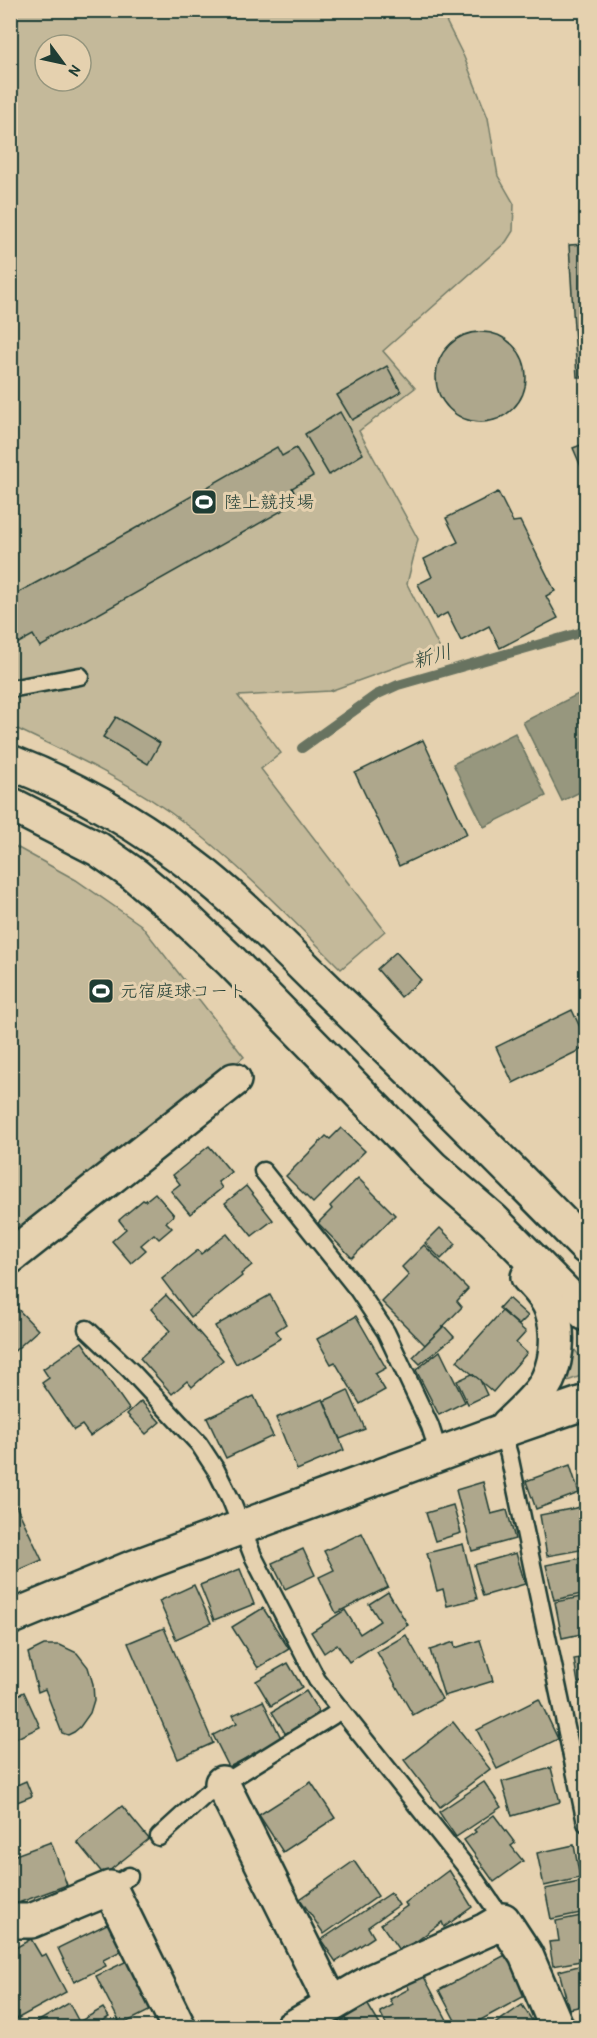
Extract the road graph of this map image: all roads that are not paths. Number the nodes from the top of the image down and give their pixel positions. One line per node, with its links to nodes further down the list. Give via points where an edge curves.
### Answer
1 (80, 676): 2 (lane)
2 (10, 690)
3 (10, 762): 8 (street, via 111,811 206,876 452,1110)
4 (10, 804): 6 (street, via 98,849 176,909)
5 (234, 1080): 9 (street)
6 (432, 1167): 10 (street, via 493,1220); 13 (street, via 484,1232 538,1288 552,1311 557,1341 550,1374 534,1400)
7 (263, 1171): 14 (lane, via 358,1290 386,1332)
8 (586, 1247)
9 (10, 1257)
10 (586, 1314)
11 (87, 1329): 15 (lane, via 199,1444 216,1470)
12 (586, 1402): 13 (street)
13 (502, 1431): 14 (street); 19 (lane)
14 (439, 1454): 15 (street)
15 (242, 1528): 16 (street); 17 (lane, via 317,1680)
16 (10, 1618)
17 (340, 1709): 18 (lane); 21 (lane, via 470,1872)
18 (222, 1783): 20 (lane); 23 (street)
19 (586, 1823)
20 (159, 1837)
21 (503, 1920): 23 (street, via 374,1980); 26 (street, via 526,1955)
22 (10, 1921): 24 (street, via 31,1921 120,1882)
23 (332, 2004): 25 (street)
24 (179, 2028)
25 (292, 2028)
26 (556, 2028)

